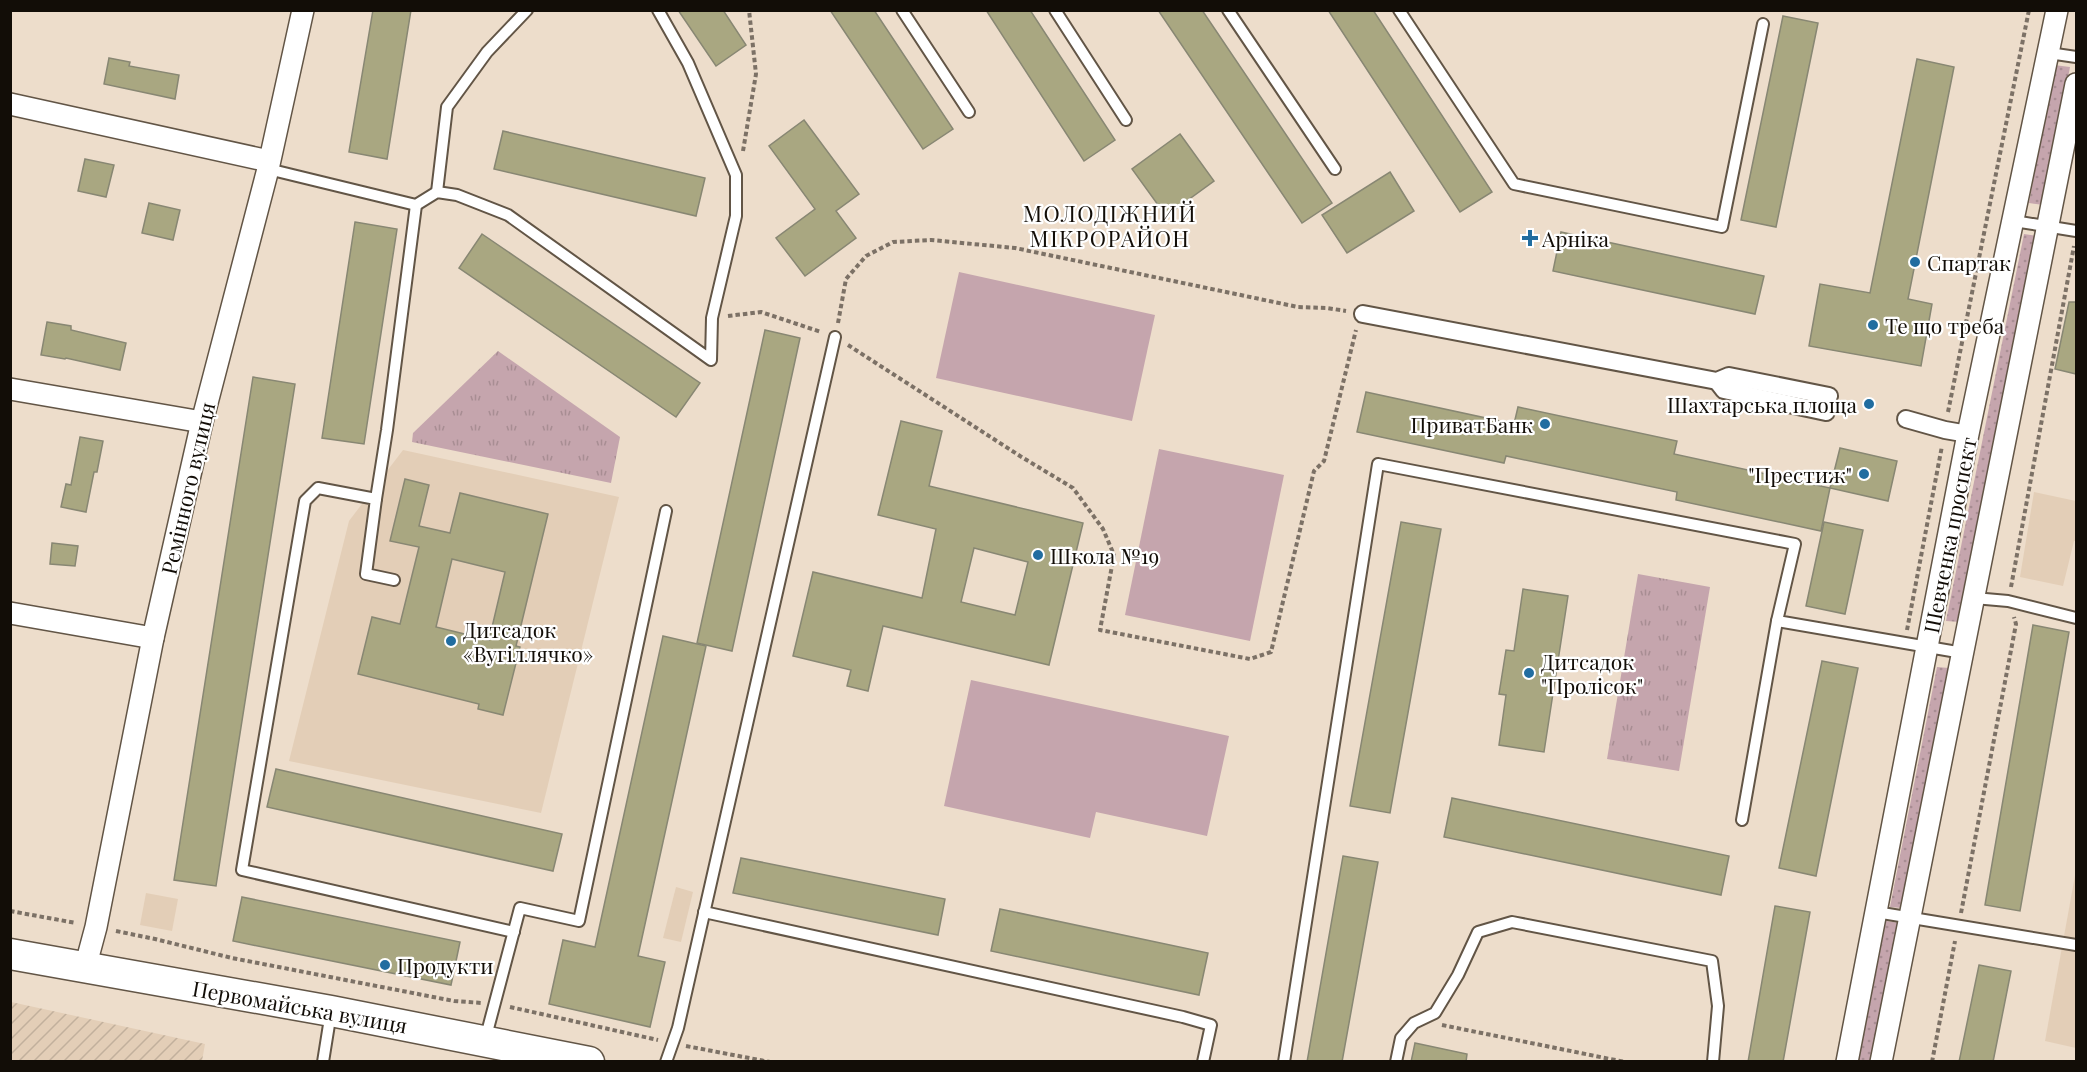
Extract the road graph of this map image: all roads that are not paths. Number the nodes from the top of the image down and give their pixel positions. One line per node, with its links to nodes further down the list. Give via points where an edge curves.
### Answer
1 (303, 10): 16 (street, Ремінного вулиця)
2 (527, 10): 18 (lane, via 487,52 447,107)
3 (658, 10): 18 (lane, via 688,63 736,175 736,216 712,318 711,360 508,215 457,195)
4 (902, 10): 14 (lane)
5 (1055, 10): 15 (lane)
6 (1228, 10): 17 (lane)
7 (1399, 10): 9 (lane, via 1514,183 1722,227)
8 (2057, 10): 10 (street, Шевченка проспект)
9 (1763, 24)
10 (2049, 53): 11 (lane); 20 (street, Шевченка проспект)
11 (2076, 57)
12 (2076, 84): 21 (street, Шевченка проспект)
13 (10, 104): 16 (street)
14 (969, 112)
15 (1126, 120)
16 (269, 165): 19 (lane); 28 (street, Ремінного вулиця)
17 (1335, 169)
18 (437, 192): 19 (lane)
19 (416, 205): 30 (lane)
20 (2014, 221): 21 (lane); 29 (street, Шевченка проспект)
21 (2047, 227): 22 (lane); 33 (street, Шевченка проспект)
22 (2076, 231)
23 (1363, 314): 26 (street, via 1717,381 1724,390)
24 (835, 337): 41 (lane)
25 (10, 389): 28 (street)
26 (1828, 404)
27 (1906, 419): 29 (street)
28 (202, 422): 37 (street, Ремінного вулиця)
29 (1968, 434): 38 (street, Шевченка проспект)
30 (376, 499): 32 (lane, via 366,574); 44 (lane, via 318,489 304,501 242,870)
31 (666, 511): 44 (lane, via 579,921 520,908)
32 (394, 580)
33 (1974, 598): 35 (lane, via 2008,601); 39 (street, Шевченка проспект)
34 (10, 613): 37 (street)
35 (2076, 618)
36 (1778, 621): 38 (lane); 40 (lane); 54 (lane, via 1795,544 1378,464)
37 (153, 638): 47 (street, Ремінного вулиця)
38 (1928, 648): 39 (lane); 42 (street, Шевченка проспект)
39 (1963, 653): 43 (street, Шевченка проспект)
40 (1742, 820)
41 (704, 912): 52 (lane, via 678,1028); 53 (lane, via 1211,1025)
42 (1876, 912): 43 (lane); 57 (street, Шевченка проспект)
43 (1910, 917): 45 (lane); 58 (street, Шевченка проспект)
44 (514, 932): 49 (lane)
45 (2076, 945)
46 (10, 954): 47 (main road, Первомайська вулиця)
47 (85, 968): 48 (main road, Первомайська вулиця)
48 (331, 1011): 49 (main road, Первомайська вулиця); 50 (lane)
49 (485, 1040): 51 (main road, Первомайська вулиця)
50 (323, 1062)
51 (589, 1062)
52 (666, 1062)
53 (1203, 1062)
54 (1284, 1062)
55 (1395, 1062): 56 (lane, via 1401,1038 1418,1021 1435,1013 1478,932 1512,922 1712,961 1718,1006)
56 (1713, 1062)
57 (1847, 1062)
58 (1881, 1062)

